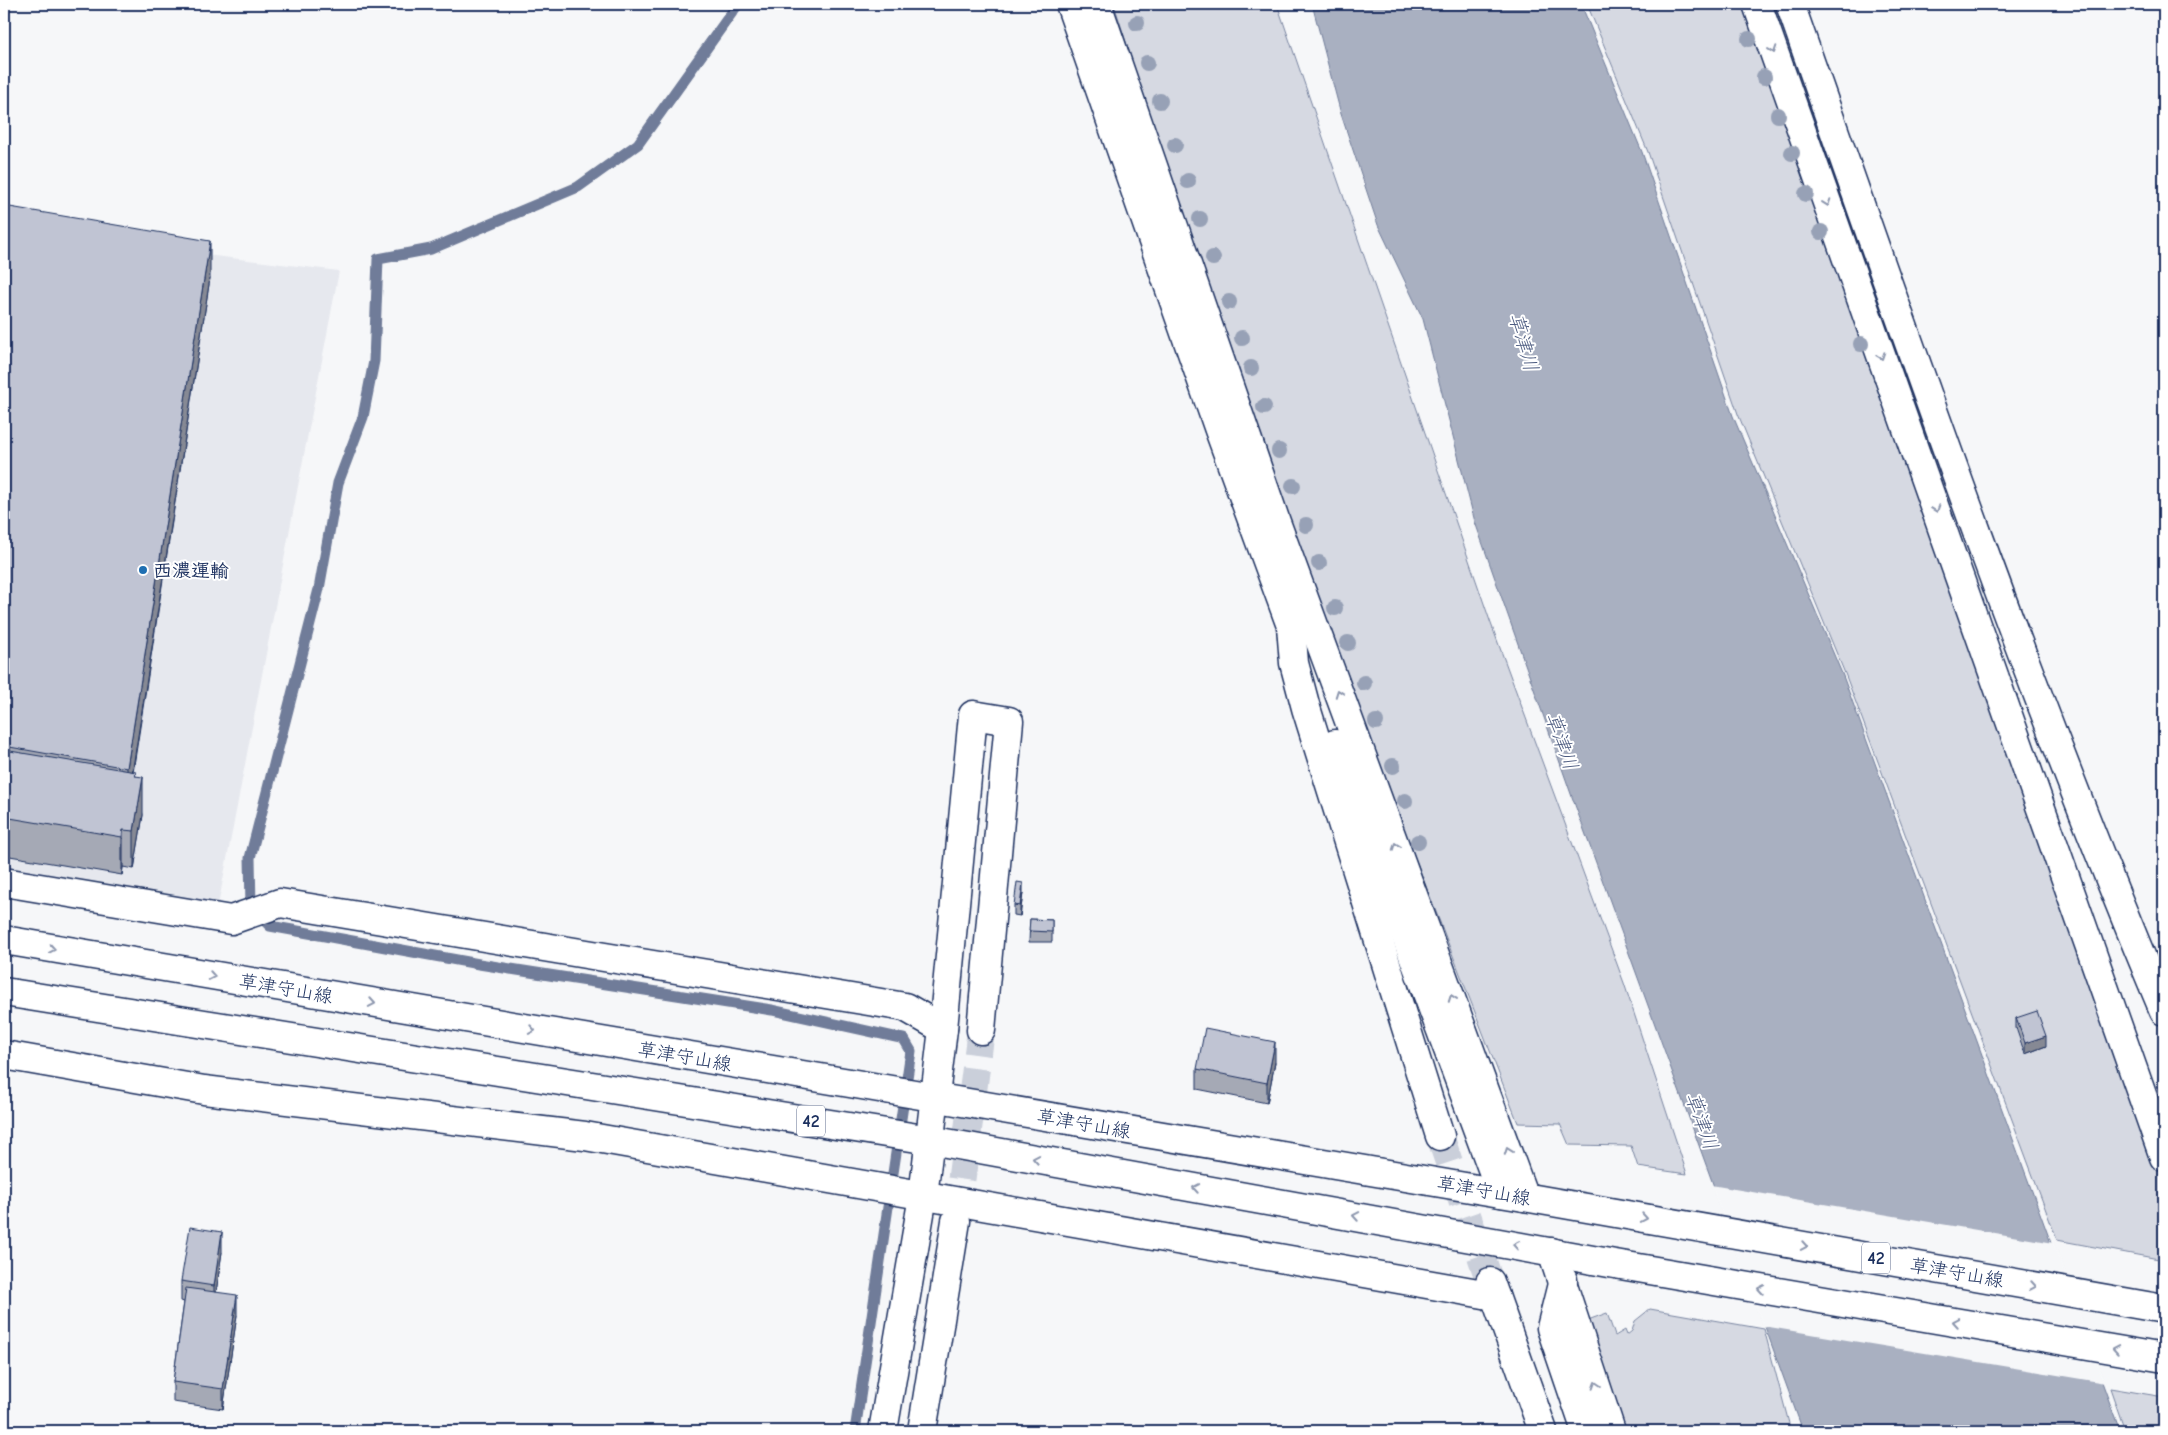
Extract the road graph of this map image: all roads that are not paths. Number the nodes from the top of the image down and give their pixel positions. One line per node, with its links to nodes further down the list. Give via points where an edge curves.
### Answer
1 (1070, 4): 5 (street, via 1218,430)
2 (1098, 4): 19 (street, one-way to 2)
3 (1757, 4): 8 (street, one-way to 8)
4 (1790, 4): 7 (street, via 2035,688)
5 (1290, 626): 16 (street, via 1294,663 1306,708); 19 (street)
6 (4, 882): 12 (street, via 232,920 280,903 905,1007)
7 (2115, 892): 8 (street); 11 (street)
8 (2076, 908): 18 (street)
9 (4, 940): 15 (street, 草津守山線 / 42, one-way to 15)
10 (4, 992): 17 (street, 42)
11 (2164, 1011)
12 (943, 1030): 13 (street, via 973,715 1009,721); 15 (street)
13 (981, 1030)
14 (4, 1055): 20 (street, via 204,1090 585,1136)
15 (934, 1098): 17 (street); 19 (street, 草津守山線 / 42)
16 (1440, 1136)
17 (930, 1140): 20 (street); 22 (street, 42, one-way to 17)
18 (2164, 1157)
19 (1513, 1195): 24 (street, 草津守山線 / 42, one-way to 24)
20 (923, 1196): 26 (street); 28 (street, via 1492,1289)
21 (956, 1221): 27 (street)
22 (1552, 1252): 23 (street); 25 (street, 42, one-way to 22)
23 (1563, 1280): 29 (street, via 1551,1328); 30 (street, one-way to 23)
24 (2160, 1308)
25 (2164, 1358)
26 (883, 1431)
27 (922, 1431)
28 (1543, 1431)
29 (1586, 1431)
30 (1611, 1431)

